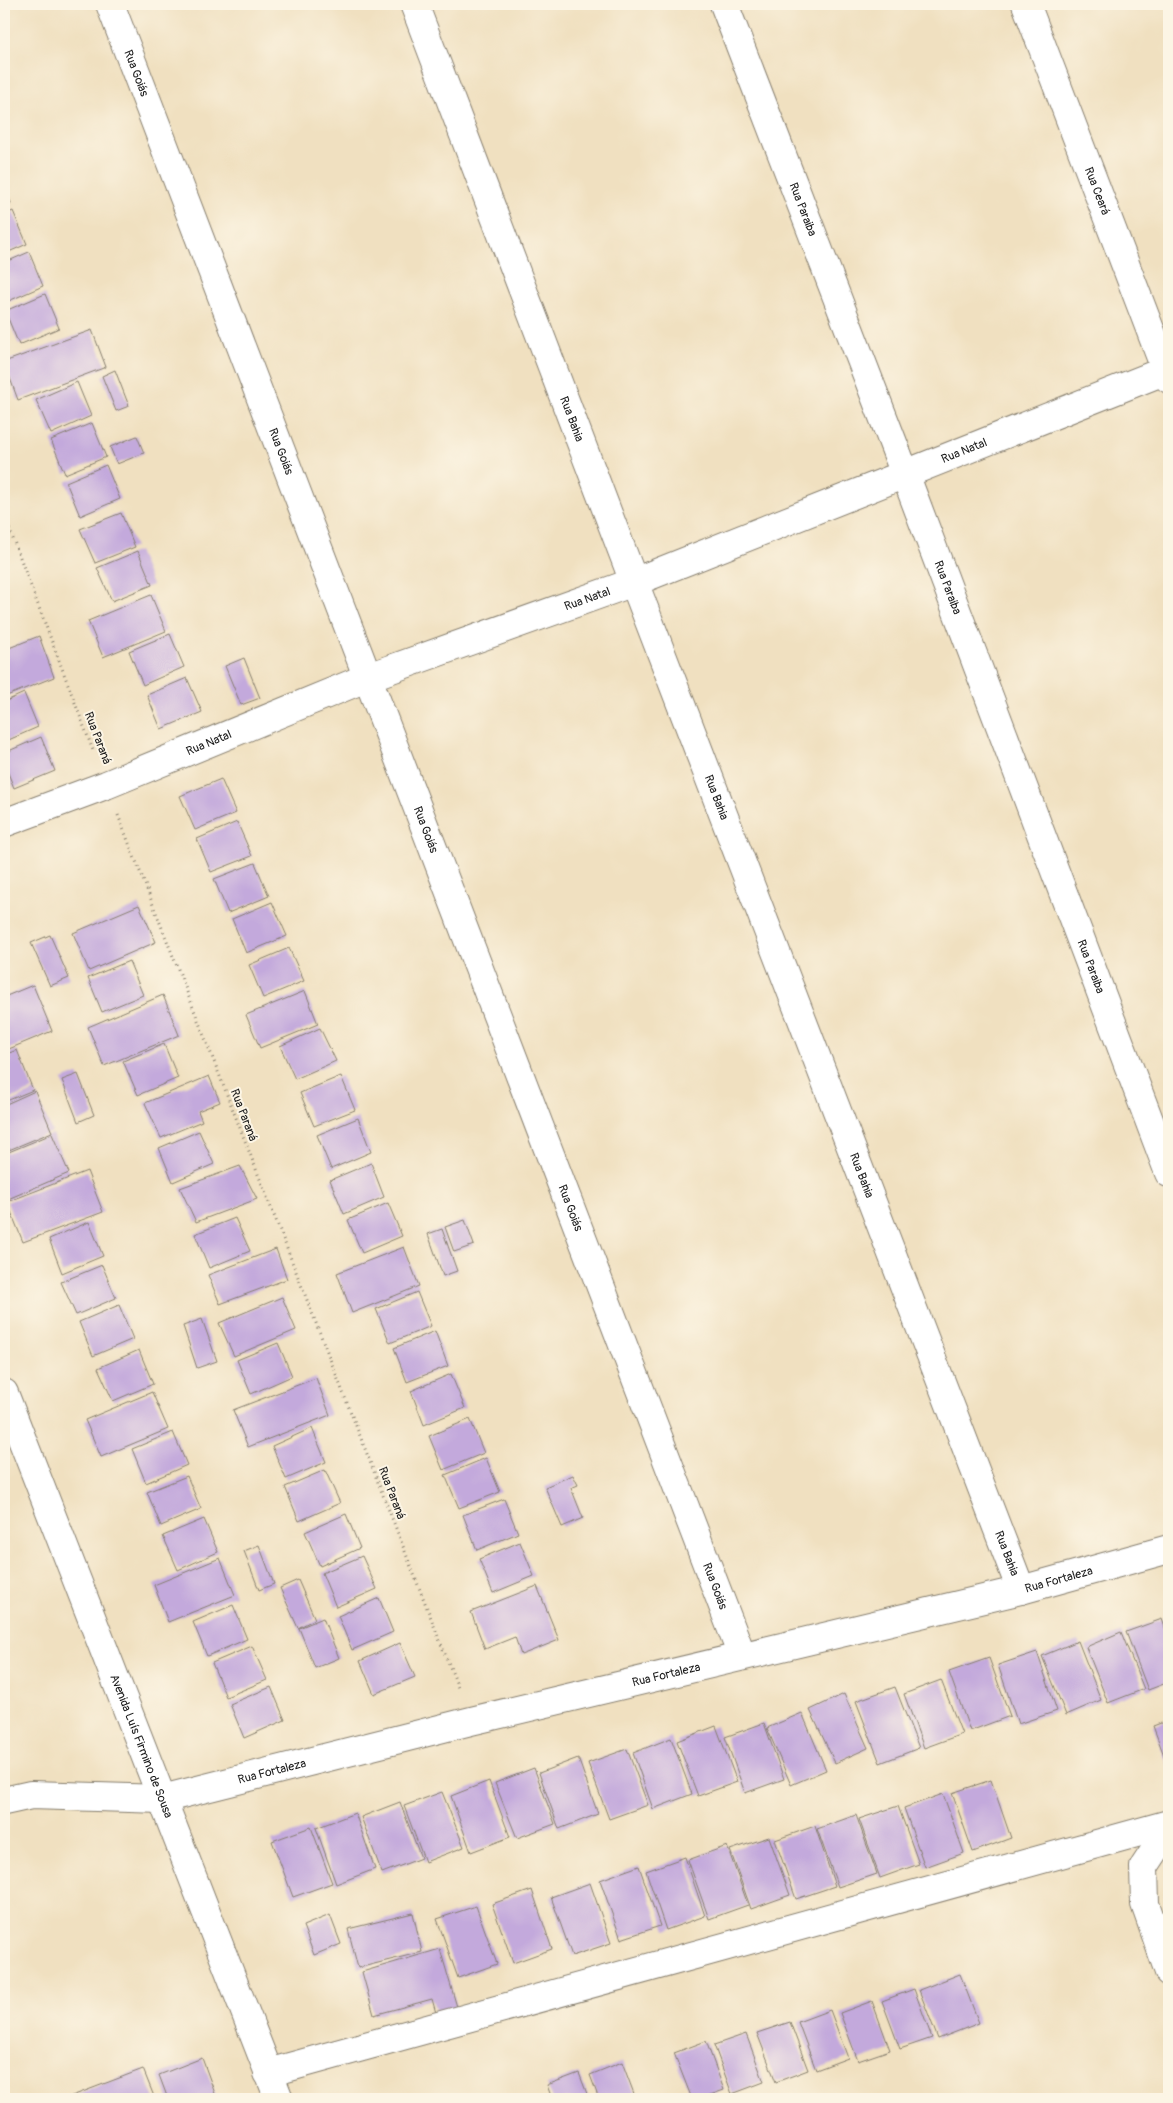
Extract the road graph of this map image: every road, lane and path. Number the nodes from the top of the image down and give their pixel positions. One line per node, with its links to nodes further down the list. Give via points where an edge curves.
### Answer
1 (110, 4): 9 (street, Rua Goiás)
2 (414, 4): 8 (street, Rua Bahia)
3 (724, 4): 6 (street, Rua Paraiba)
4 (1026, 4): 5 (street, Rua Ceará)
5 (1168, 373): 6 (street, Rua Natal)
6 (904, 474): 8 (street, Rua Natal); 12 (street, Rua Paraiba)
7 (4, 515): 10 (path, Rua Paraná)
8 (634, 582): 9 (street, Rua Natal); 15 (street, Rua Bahia)
9 (366, 678): 10 (street, Rua Natal); 16 (street, Rua Goiás)
10 (106, 785): 11 (street, Rua Natal); 17 (path, Rua Paraná)
11 (4, 823)
12 (1169, 1173)
13 (4, 1393): 18 (street, Avenida Luís Firmino de Sousa)
14 (1169, 1549): 15 (street, Rua Fortaleza)
15 (1021, 1590): 16 (street, Rua Fortaleza)
16 (742, 1656): 17 (street, Rua Fortaleza)
17 (471, 1721): 18 (street, Rua Fortaleza)
18 (162, 1799): 19 (street, Rua Fortaleza, via 31,1795); 23 (street, Avenida Luís Firmino de Sousa)
19 (4, 1802)
20 (1169, 1824): 23 (street)
21 (1169, 1829): 22 (street, via 1144,1867 1145,1904)
22 (1169, 1972)
23 (268, 2073): 24 (street, Avenida Luís Firmino de Sousa)
24 (279, 2099)

